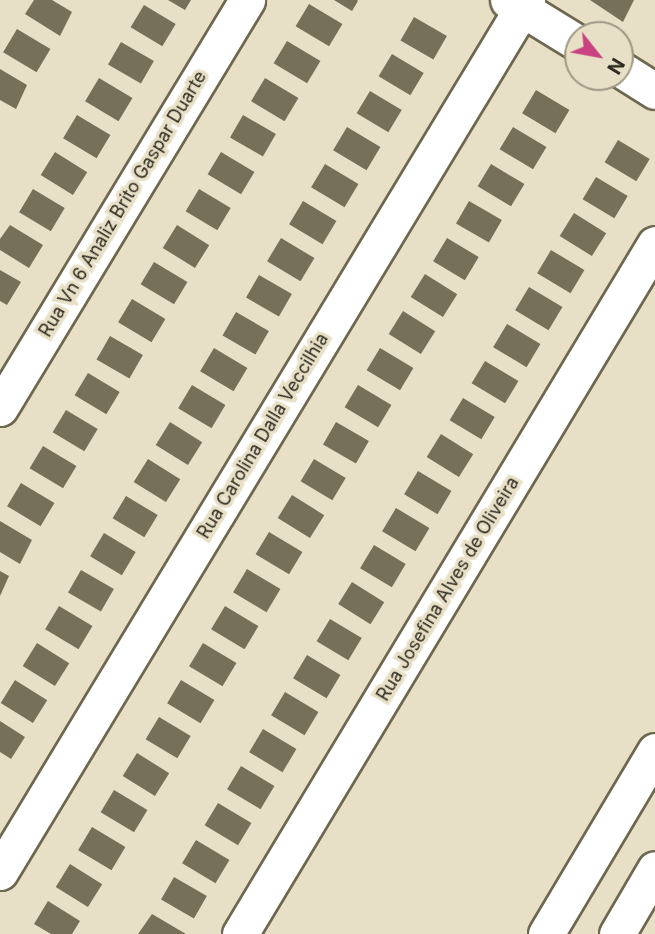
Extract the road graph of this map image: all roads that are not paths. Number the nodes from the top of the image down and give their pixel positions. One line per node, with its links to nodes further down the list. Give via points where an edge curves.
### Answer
1 (247, 0): 7 (street, Rua Vn 6 Analiz Brito Gaspar Duarte)
2 (519, 3): 3 (street); 10 (street, Rua Carolina Dalla Veccilhia)
3 (564, 34)
4 (634, 78): 5 (street)
5 (655, 91)
6 (655, 244): 11 (street, Rua Josefina Alves de Oliveira)
7 (0, 408)
8 (655, 751): 12 (street)
9 (655, 869): 13 (street)
10 (0, 872)
11 (240, 934)
12 (546, 934)
13 (617, 934)

